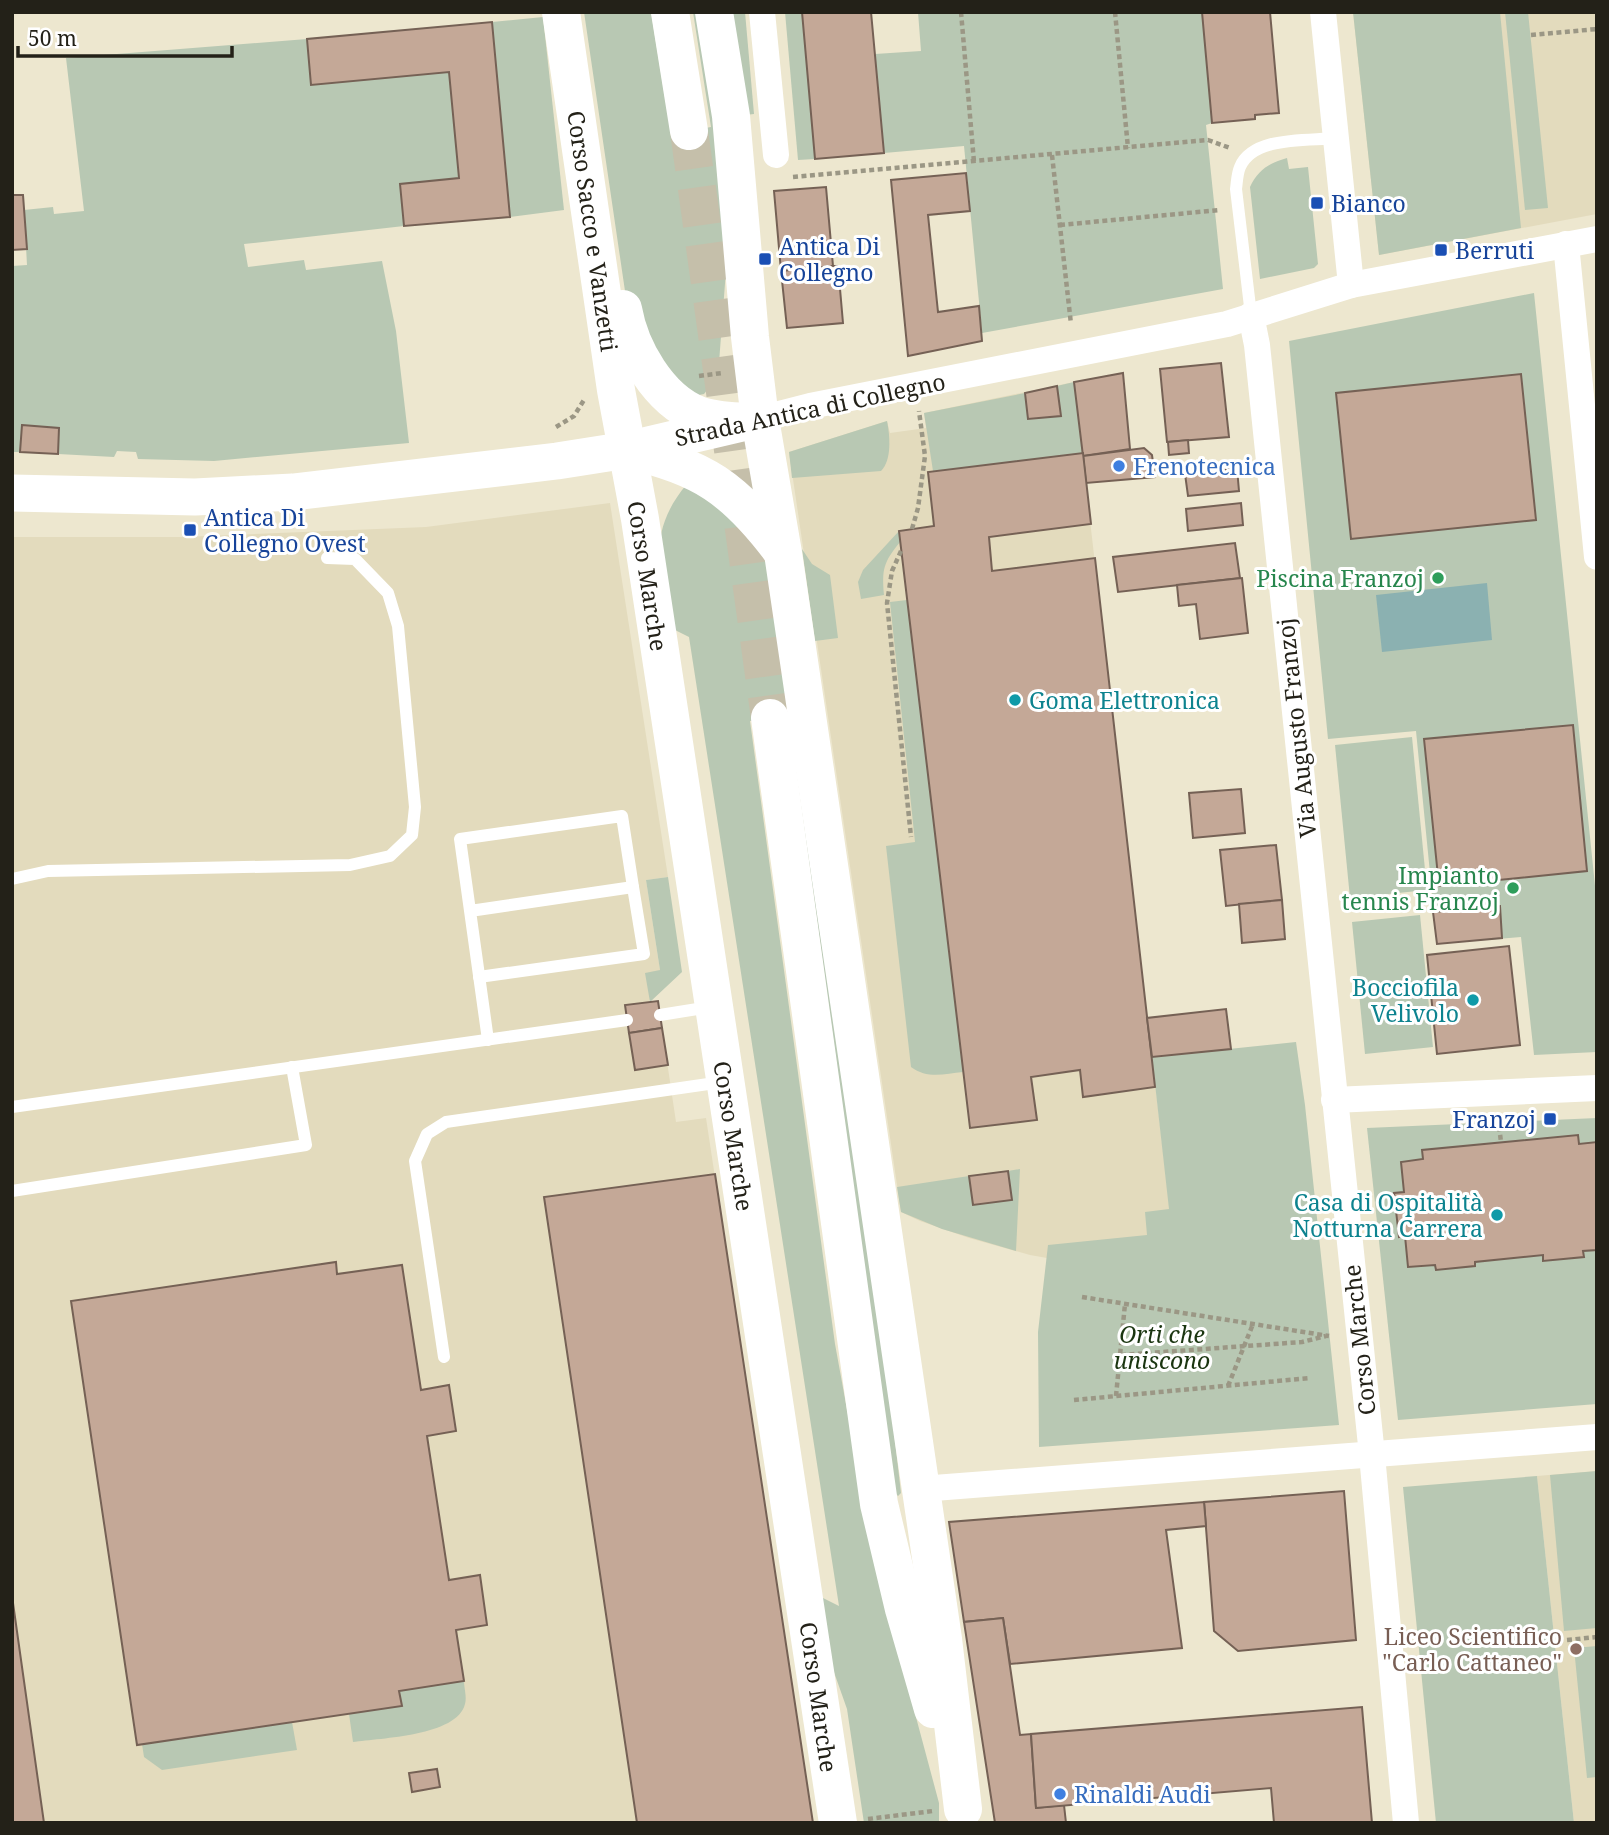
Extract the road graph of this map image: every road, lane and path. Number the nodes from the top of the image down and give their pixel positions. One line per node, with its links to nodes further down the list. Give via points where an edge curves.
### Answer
1 (561, 12): 19 (main road, Corso Sacco e Vanzetti)
2 (670, 12): 10 (main road)
3 (714, 12): 27 (main road, via 730,116)
4 (762, 12): 13 (street)
5 (961, 12): 16 (path)
6 (1115, 12): 12 (path)
7 (1323, 12): 11 (street)
8 (1597, 29): 9 (path)
9 (1531, 35)
10 (689, 131)
11 (1336, 138): 15 (lane, via 1264,145); 22 (street)
12 (1128, 148): 14 (path); 15 (path, via 1208,141)
13 (776, 155): 16 (path, via 778,178)
14 (1052, 155): 16 (path); 18 (path)
15 (1247, 155): 17 (lane, via 1239,169)
16 (974, 162)
17 (1238, 208): 18 (path); 23 (lane)
18 (1060, 225): 24 (path)
19 (592, 229): 27 (main road, via 619,286 635,352 658,384 684,409 700,416); 29 (main road, Corso Sacco e Vanzetti)
20 (1597, 239): 21 (street, Strada Antica di Collegno)
21 (1566, 244): 22 (street, Strada Antica di Collegno); 34 (street)
22 (1351, 285): 23 (street, Strada Antica di Collegno)
23 (1251, 316): 25 (street, Strada Antica di Collegno); 49 (street, Via Augusto Franzoj)
24 (1071, 324)
25 (916, 386): 27 (street, Strada Antica di Collegno); 31 (path, via 925,456)
26 (588, 394): 28 (path, via 574,416)
27 (753, 421): 29 (main road, Strada Antica di Collegno); 33 (main road)
28 (551, 430)
29 (627, 450): 30 (main road, Strada Antica di Collegno, via 293,492 195,497); 33 (main road, via 664,458 708,477 755,516); 42 (main road, Corso Marche)
30 (12, 493)
31 (912, 529)
32 (901, 551): 37 (path, via 887,603)
33 (783, 553): 66 (main road)
34 (1597, 557)
35 (327, 558): 38 (lane, via 355,559 388,593 398,626 415,807 412,835 390,856 350,864 48,871)
36 (770, 718): 69 (main road, via 879,1504)
37 (911, 837)
38 (12, 879)
39 (633, 887): 40 (lane); 40 (lane, via 622,816 460,839); 41 (lane, via 644,954)
40 (470, 911): 41 (lane)
41 (479, 977): 45 (lane)
42 (714, 1007): 43 (lane); 47 (main road, Corso Marche)
43 (660, 1015)
44 (627, 1020): 45 (lane)
45 (488, 1040): 46 (lane)
46 (292, 1067): 50 (lane); 51 (lane, via 306,1146)
47 (725, 1082): 59 (lane, via 446,1122 427,1134 415,1161); 70 (main road, Corso Marche)
48 (1597, 1088): 49 (street)
49 (1334, 1100): 55 (street, Corso Marche)
50 (12, 1107)
51 (12, 1191)
52 (1082, 1297): 53 (path)
53 (1125, 1304): 54 (path); 58 (path)
54 (1253, 1324): 56 (path); 57 (path)
55 (1359, 1333): 56 (path); 65 (street, Corso Marche)
56 (1329, 1336): 57 (path)
57 (1244, 1346): 58 (path); 61 (path)
58 (1121, 1355): 62 (path)
59 (444, 1357)
60 (1310, 1378): 61 (path)
61 (1228, 1386): 62 (path)
62 (1116, 1396): 63 (path)
63 (1074, 1400)
64 (1597, 1437): 65 (street)
65 (1372, 1455): 66 (street); 71 (street, Corso Marche)
66 (921, 1489): 69 (main road, via 947,1670)
67 (1597, 1637): 68 (path)
68 (1567, 1640)
69 (956, 1814): 70 (path)
70 (851, 1821)
71 (1406, 1823)

